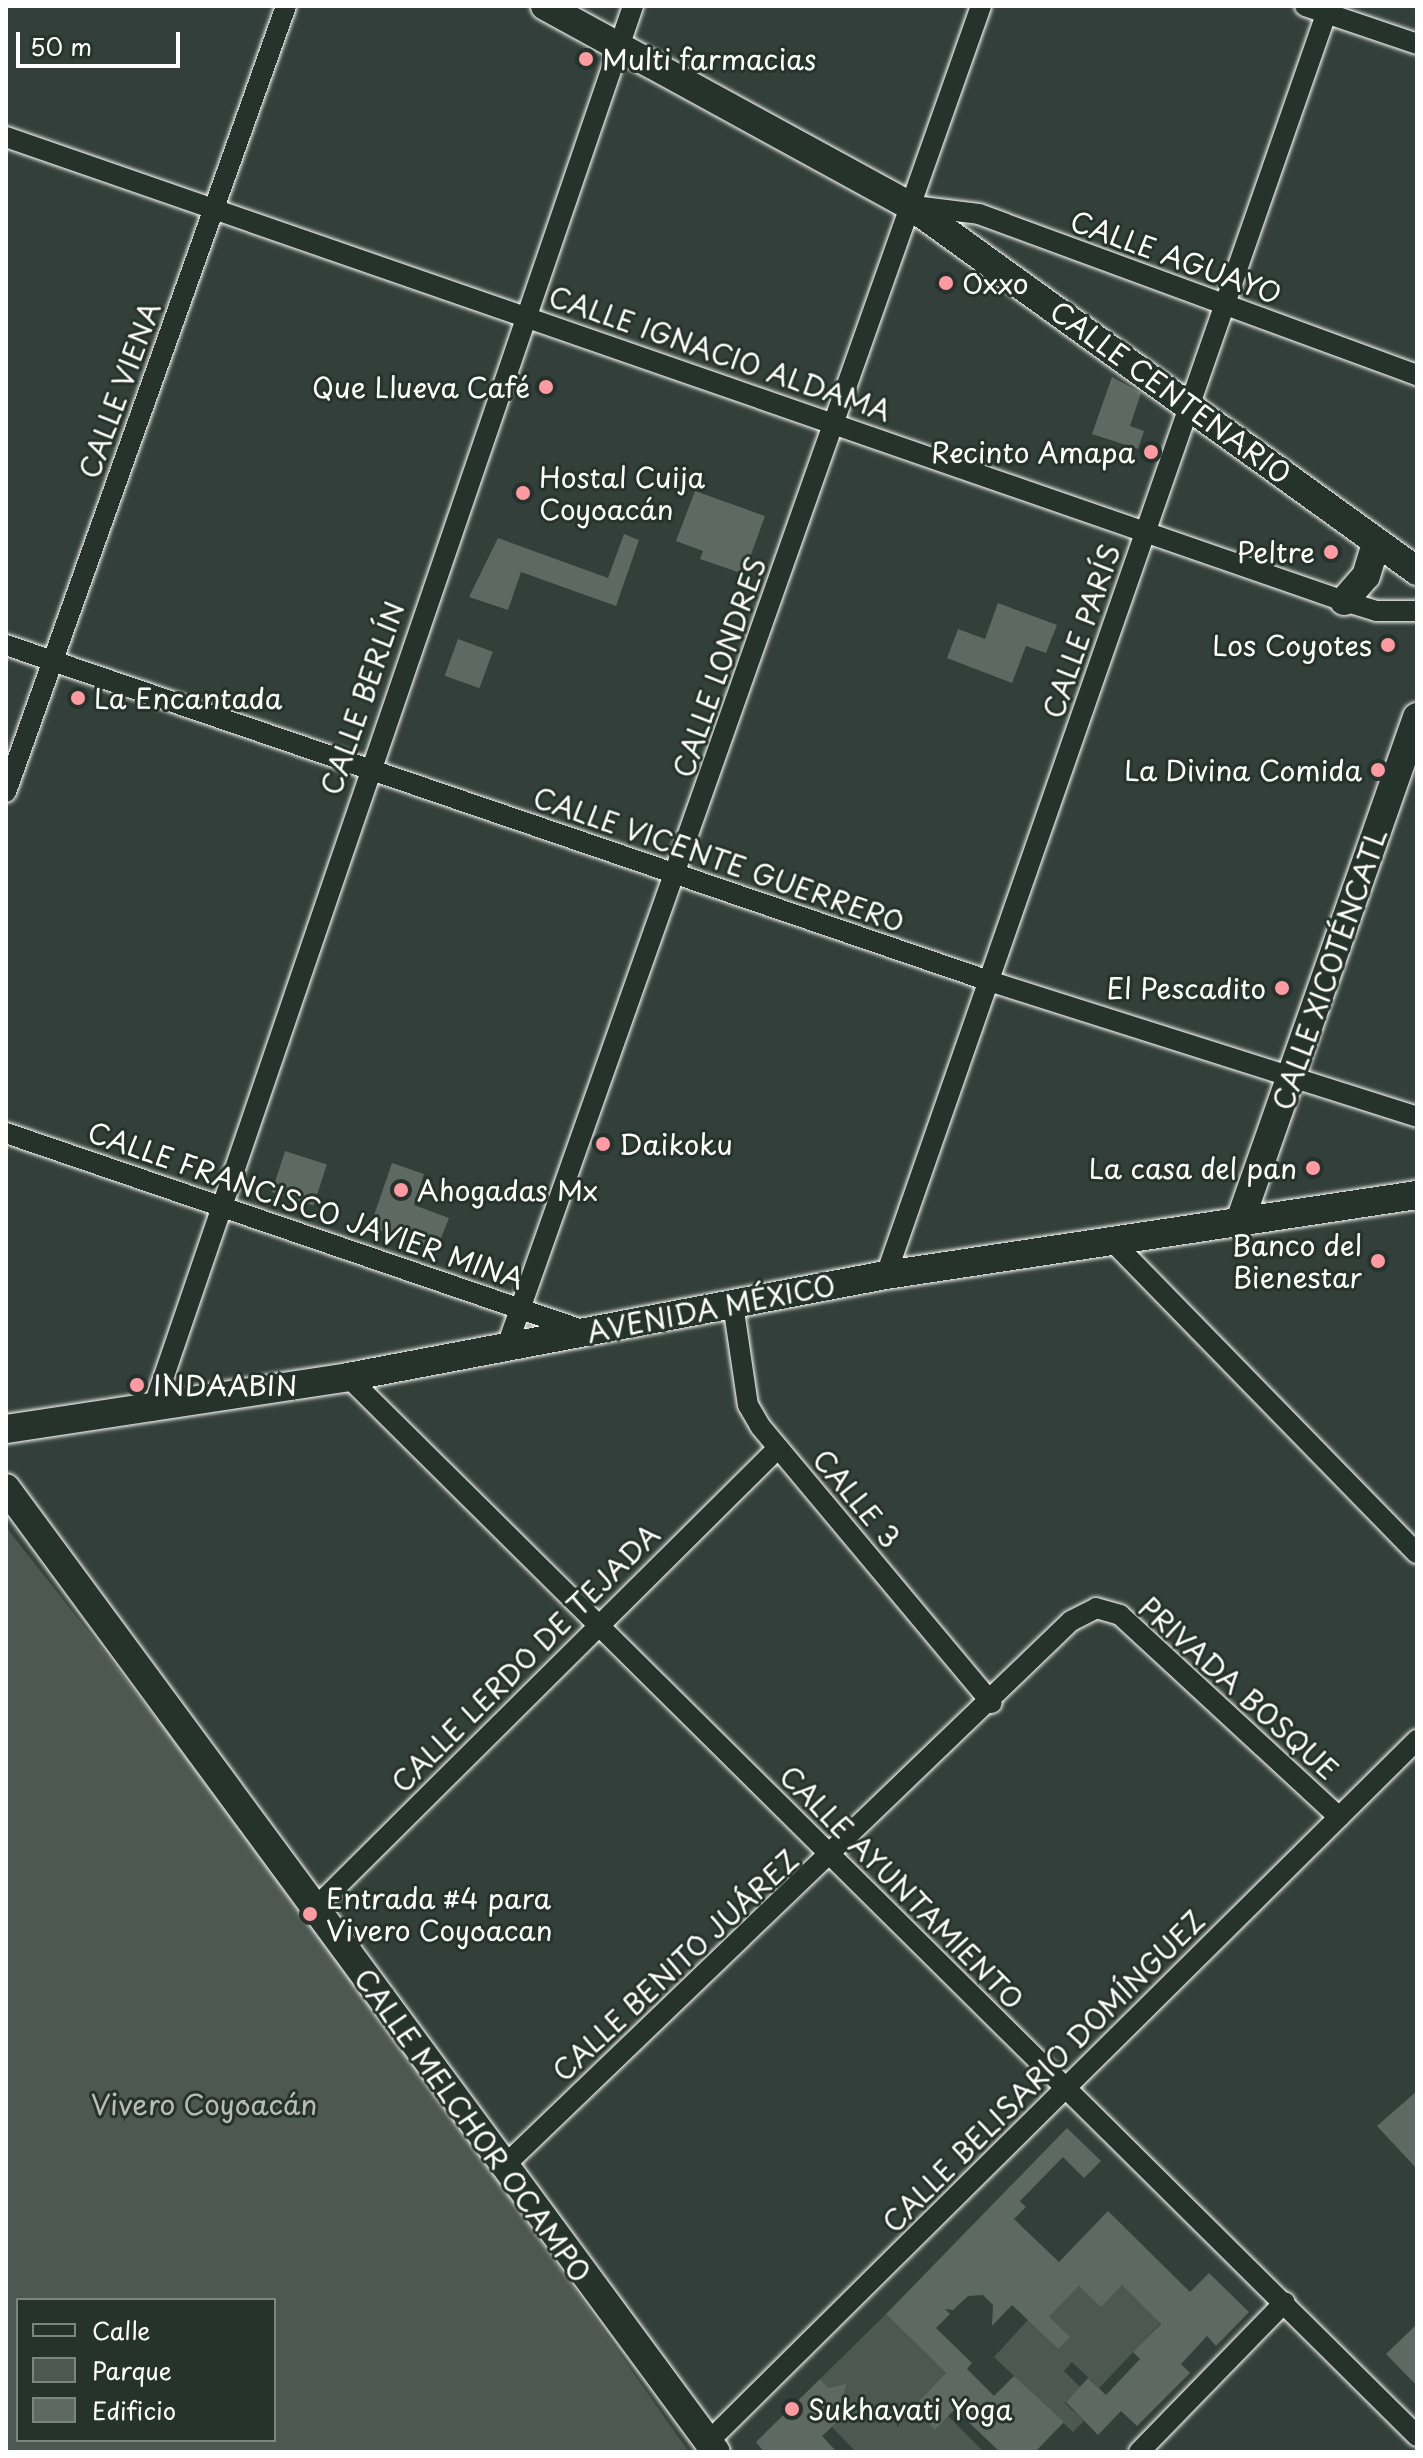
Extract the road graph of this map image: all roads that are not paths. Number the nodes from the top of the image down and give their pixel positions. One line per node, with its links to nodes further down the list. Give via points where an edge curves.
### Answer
1 (286, 6): 11 (street, CALLE VIENA)
2 (545, 6): 8 (street, CALLE CENTENARIO)
3 (633, 6): 8 (street, CALLE BERLÍN)
4 (981, 6): 10 (street, CALLE LONDRES)
5 (1305, 6): 6 (street)
6 (1328, 10): 7 (street); 12 (street, CALLE PARÍS)
7 (1417, 44)
8 (618, 47): 10 (street, CALLE CENTENARIO); 13 (street, CALLE BERLÍN)
9 (6, 137): 11 (street, CALLE IGNACIO ALDAMA)
10 (911, 206): 12 (street, CALLE AGUAYO, via 979,214); 15 (street, CALLE CENTENARIO); 16 (street, CALLE LONDRES)
11 (213, 209): 13 (street, CALLE IGNACIO ALDAMA); 23 (street, CALLE VIENA)
12 (1224, 306): 14 (street, CALLE AGUAYO); 15 (street, CALLE PARÍS)
13 (524, 317): 16 (street, CALLE IGNACIO ALDAMA); 25 (street, CALLE BERLÍN)
14 (1417, 375)
15 (1190, 403): 17 (street, CALLE PARÍS); 18 (street, CALLE CENTENARIO)
16 (834, 420): 17 (street, CALLE IGNACIO ALDAMA); 27 (street, CALLE LONDRES)
17 (1145, 533): 20 (street, CALLE IGNACIO ALDAMA); 28 (street, CALLE PARÍS)
18 (1376, 543): 19 (street, CALLE CENTENARIO); 20 (street, via 1366,576)
19 (1417, 571)
20 (1344, 601): 21 (street, CALLE IGNACIO ALDAMA, via 1376,611)
21 (1417, 611)
22 (6, 645): 23 (street, CALLE VICENTE GUERRERO)
23 (53, 661): 25 (street, CALLE VICENTE GUERRERO); 26 (street, CALLE VIENA)
24 (1417, 717): 29 (street, CALLE XICOTÉNCATL)
25 (366, 772): 27 (street, CALLE VICENTE GUERRERO); 33 (street, CALLE BERLÍN)
26 (6, 792)
27 (678, 872): 28 (street, CALLE VICENTE GUERRERO); 38 (street, CALLE LONDRES)
28 (989, 981): 29 (street, CALLE VICENTE GUERRERO); 36 (street, CALLE PARÍS)
29 (1290, 1078): 30 (street, CALLE VICENTE GUERRERO); 34 (street, CALLE XICOTÉNCATL)
30 (1417, 1117)
31 (6, 1133): 33 (street, CALLE FRANCISCO JAVIER MINA)
32 (1417, 1195): 34 (street, AVENIDA MÉXICO)
33 (220, 1207): 38 (street, CALLE FRANCISCO JAVIER MINA); 42 (street, CALLE BERLÍN)
34 (1240, 1221): 35 (street, AVENIDA MÉXICO)
35 (1113, 1242): 36 (street, AVENIDA MÉXICO); 46 (street)
36 (886, 1275): 37 (street, AVENIDA MÉXICO)
37 (733, 1304): 39 (street, AVENIDA MÉXICO); 44 (street, CALLE 3, via 748,1405)
38 (523, 1307): 39 (street, CALLE FRANCISCO JAVIER MINA); 40 (street, CALLE LONDRES)
39 (587, 1332): 40 (street, AVENIDA MÉXICO)
40 (507, 1346): 41 (street, AVENIDA MÉXICO)
41 (348, 1377): 42 (street, AVENIDA MÉXICO); 48 (street, CALLE AYUNTAMIENTO)
42 (152, 1411): 43 (street, AVENIDA MÉXICO)
43 (6, 1429)
44 (778, 1448): 48 (street, CALLE LERDO DE TEJADA); 49 (street, CALLE 3)
45 (6, 1488): 53 (street, CALLE MELCHOR OCAMPO)
46 (1417, 1553)
47 (1096, 1608): 49 (street, CALLE BENITO JUÁREZ, via 1071,1621); 51 (street, PRIVADA BOSQUE, via 1120,1615)
48 (598, 1623): 52 (street, CALLE AYUNTAMIENTO); 53 (street, CALLE LERDO DE TEJADA)
49 (992, 1703): 52 (street, CALLE BENITO JUÁREZ)
50 (1417, 1740): 51 (street, CALLE BELISARIO DOMÍNGUEZ)
51 (1339, 1817): 54 (street, CALLE BELISARIO DOMÍNGUEZ)
52 (831, 1857): 54 (street, CALLE AYUNTAMIENTO); 55 (street, CALLE BENITO JUÁREZ)
53 (314, 1909): 55 (street, CALLE MELCHOR OCAMPO)
54 (1066, 2088): 56 (street, CALLE AYUNTAMIENTO); 58 (street, CALLE BELISARIO DOMÍNGUEZ)
55 (503, 2167): 58 (street, CALLE MELCHOR OCAMPO)
56 (1285, 2302): 57 (street, CALLE AYUNTAMIENTO); 59 (street)
57 (1417, 2436)
58 (712, 2447)
59 (1139, 2452)

